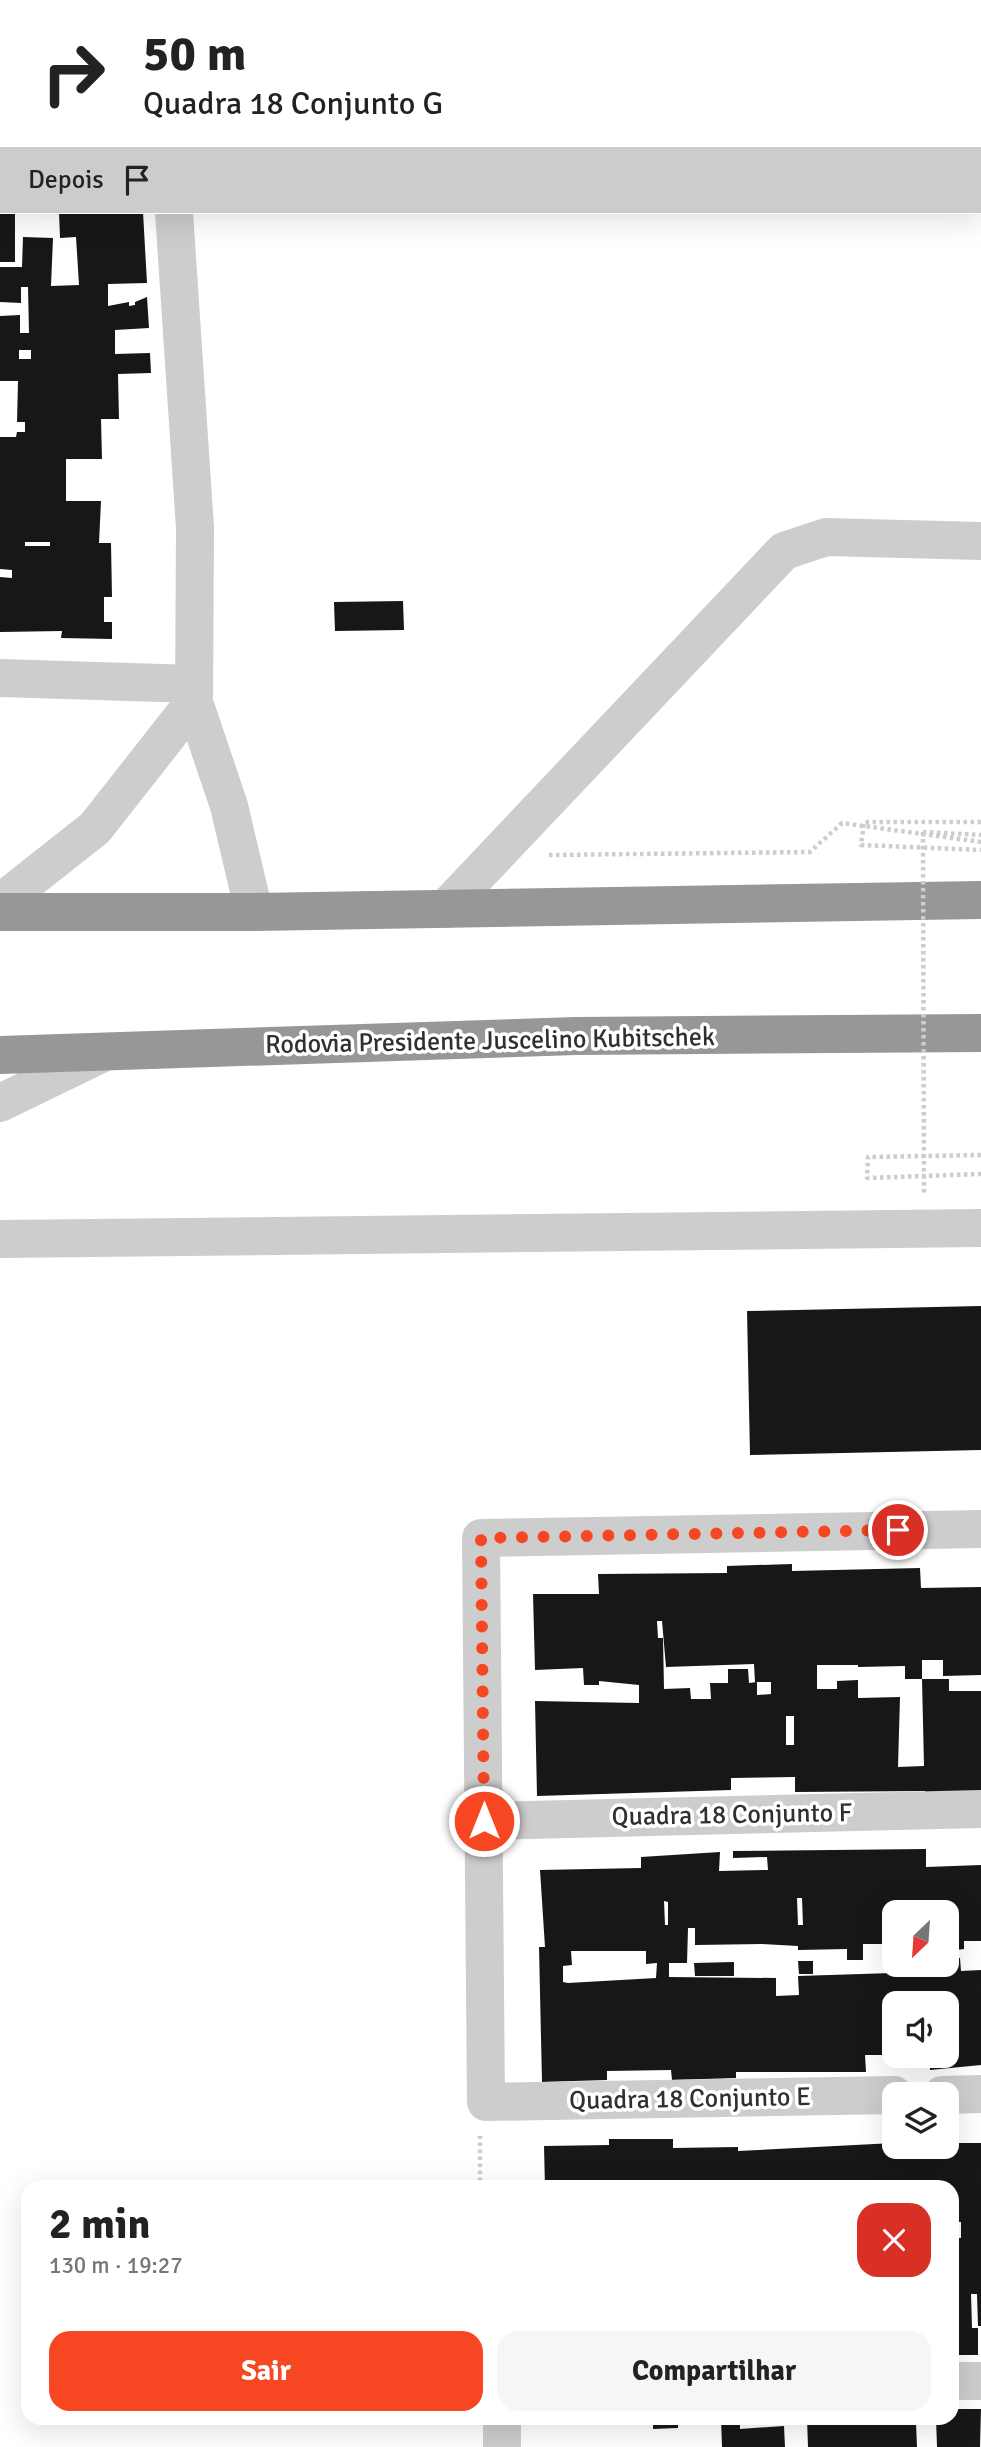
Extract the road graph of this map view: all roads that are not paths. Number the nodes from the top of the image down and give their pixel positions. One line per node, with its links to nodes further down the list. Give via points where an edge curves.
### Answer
1 (174, 214): 4 (street, via 195,528)
2 (981, 541): 7 (street, via 826,537 784,551)
3 (0, 678): 4 (street)
4 (194, 693): 6 (street, via 94,828); 9 (street, via 229,806)
5 (981, 900): 7 (highway)
6 (0, 903)
7 (445, 909): 9 (highway)
8 (0, 912): 9 (highway)
9 (254, 912)
10 (981, 1034): 11 (highway, Rodovia Presidente Juscelino Kubitschek, via 576,1036)
11 (105, 1052): 12 (highway, Rodovia Presidente Juscelino Kubitschek); 13 (street)
12 (0, 1055)
13 (0, 1103)
14 (981, 1228): 15 (street)
15 (0, 1239)
16 (981, 1529): 18 (street, via 481,1538)
17 (981, 1809): 18 (street, Quadra 18 Conjunto F)
18 (484, 1821): 20 (street, Quadra 18 Conjunto E, via 486,2102)
19 (981, 2094): 21 (street)
20 (882, 2095)
21 (959, 2095)
22 (959, 2381): 23 (street)
23 (981, 2381)
24 (502, 2425): 25 (street)
25 (502, 2447)

